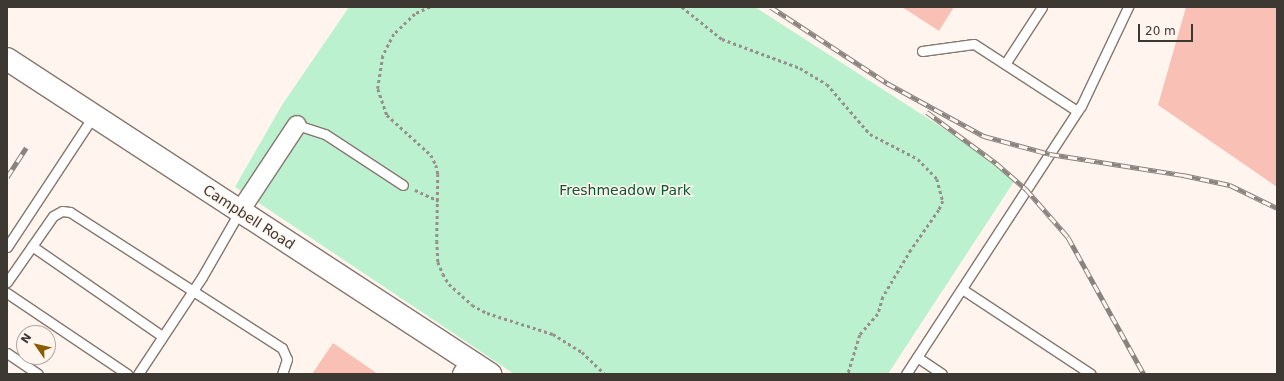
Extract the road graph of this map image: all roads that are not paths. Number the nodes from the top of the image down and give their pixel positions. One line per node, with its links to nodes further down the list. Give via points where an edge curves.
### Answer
1 (1042, 7): 5 (lane)
2 (1128, 7): 6 (lane)
3 (922, 51): 5 (lane, via 974,44)
4 (7, 59): 7 (street, Campbell Road)
5 (1005, 64): 6 (lane)
6 (1077, 111): 14 (lane)
7 (94, 115): 10 (street, Campbell Road); 12 (lane)
8 (297, 126): 9 (lane, via 325,134); 10 (street)
9 (403, 185)
10 (240, 211): 15 (lane); 20 (street, Campbell Road)
11 (32, 246): 13 (lane); 15 (lane, via 53,216 70,212); 17 (lane)
12 (7, 247)
13 (7, 282)
14 (962, 289): 19 (lane); 28 (lane)
15 (192, 292): 17 (lane); 24 (lane, via 282,348 287,359)
16 (7, 293): 22 (lane)
17 (162, 336): 23 (lane)
18 (7, 353): 21 (lane)
19 (917, 357): 26 (lane); 27 (lane)
20 (467, 368): 25 (street, Campbell Road)
21 (38, 374)
22 (127, 374)
23 (138, 374)
24 (282, 374)
25 (490, 374)
26 (906, 374)
27 (942, 374)
28 (1091, 374)

